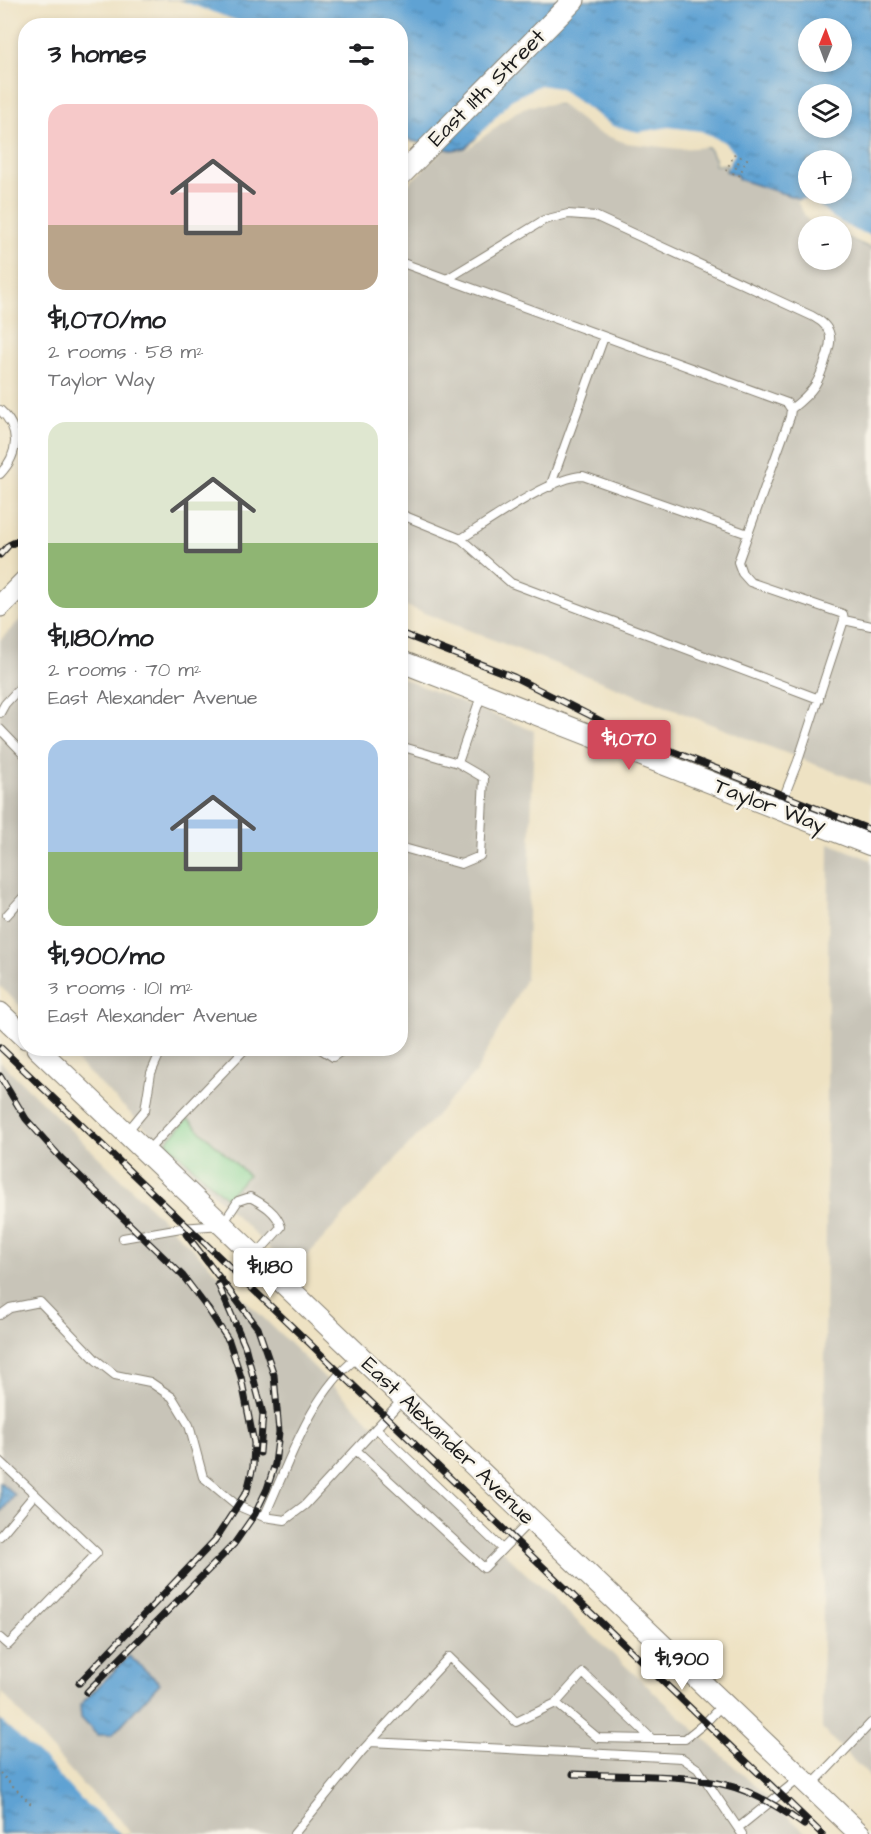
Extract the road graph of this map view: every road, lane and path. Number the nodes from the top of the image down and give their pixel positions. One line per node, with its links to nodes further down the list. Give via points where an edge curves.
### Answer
1 (574, 0): 5 (street, East 11th Street)
2 (736, 151): 6 (path)
3 (742, 154): 7 (path)
4 (748, 156): 8 (path)
5 (408, 168)
6 (726, 171)
7 (733, 174)
8 (739, 176)
9 (408, 265): 10 (lane)
10 (447, 279): 11 (lane); 12 (lane, via 544,220 568,214 595,216 824,324 830,333 830,344 819,381)
11 (604, 337): 12 (lane, via 787,403); 15 (lane)
12 (791, 409): 17 (lane)
13 (0, 410): 14 (lane, via 11,423 15,447 10,464)
14 (0, 474)
15 (550, 487): 17 (lane, via 572,476 583,476); 18 (lane)
16 (408, 517): 18 (lane)
17 (748, 534): 21 (lane, via 738,562 750,582 843,614)
18 (461, 539): 26 (lane, via 511,583)
19 (18, 588): 20 (street)
20 (0, 606)
21 (844, 620): 22 (lane); 26 (lane)
22 (871, 626)
23 (408, 664): 25 (street, Taylor Way)
24 (18, 690): 27 (lane)
25 (482, 693): 31 (lane); 32 (street, Taylor Way)
26 (819, 699): 32 (lane)
27 (0, 713)
28 (0, 729): 29 (lane)
29 (18, 748)
30 (408, 748): 31 (lane)
31 (458, 763): 34 (lane, via 484,778 480,856 461,864)
32 (779, 809): 33 (street, Taylor Way)
33 (871, 845)
34 (408, 849)
35 (18, 903): 36 (lane)
36 (7, 915)
37 (0, 1013): 38 (street)
38 (18, 1030)
39 (45, 1056): 42 (street, East Alexander Avenue)
40 (158, 1056): 42 (lane, via 151,1073 145,1110)
41 (238, 1056): 43 (lane)
42 (125, 1133): 43 (street, East Alexander Avenue)
43 (146, 1153): 44 (street, East Alexander Avenue)
44 (222, 1225): 45 (lane); 46 (street, East Alexander Avenue); 46 (lane, via 238,1201 250,1197 279,1218 281,1227)
45 (123, 1238)
46 (254, 1256): 48 (street, East Alexander Avenue)
47 (0, 1315): 54 (lane, via 10,1308 40,1302 115,1375 150,1382 172,1397 189,1425 202,1477 238,1506)
48 (359, 1356): 49 (street, East Alexander Avenue); 54 (lane, via 339,1371 323,1392)
49 (403, 1398): 50 (lane); 55 (street, East Alexander Avenue)
50 (376, 1428): 51 (lane); 57 (lane)
51 (356, 1450): 54 (lane, via 305,1505 285,1520); 57 (lane, via 484,1568)
52 (0, 1461): 53 (lane)
53 (35, 1494): 56 (lane); 58 (lane, via 97,1553 8,1645)
54 (264, 1517)
55 (531, 1520): 57 (lane); 60 (street, East Alexander Avenue)
56 (0, 1536)
57 (502, 1550)
58 (0, 1638)
59 (556, 1703): 62 (lane, via 598,1738); 62 (lane, via 584,1673); 63 (lane, via 516,1722 449,1657)
60 (723, 1703): 62 (lane, via 685,1739); 65 (street, East Alexander Avenue)
61 (871, 1723): 65 (lane)
62 (652, 1739)
63 (370, 1742): 67 (lane, via 682,1758 698,1769); 68 (lane)
64 (0, 1773): 66 (path)
65 (806, 1782): 67 (lane); 69 (street, East Alexander Avenue)
66 (33, 1806)
67 (740, 1831)
68 (294, 1834)
69 (860, 1834)

